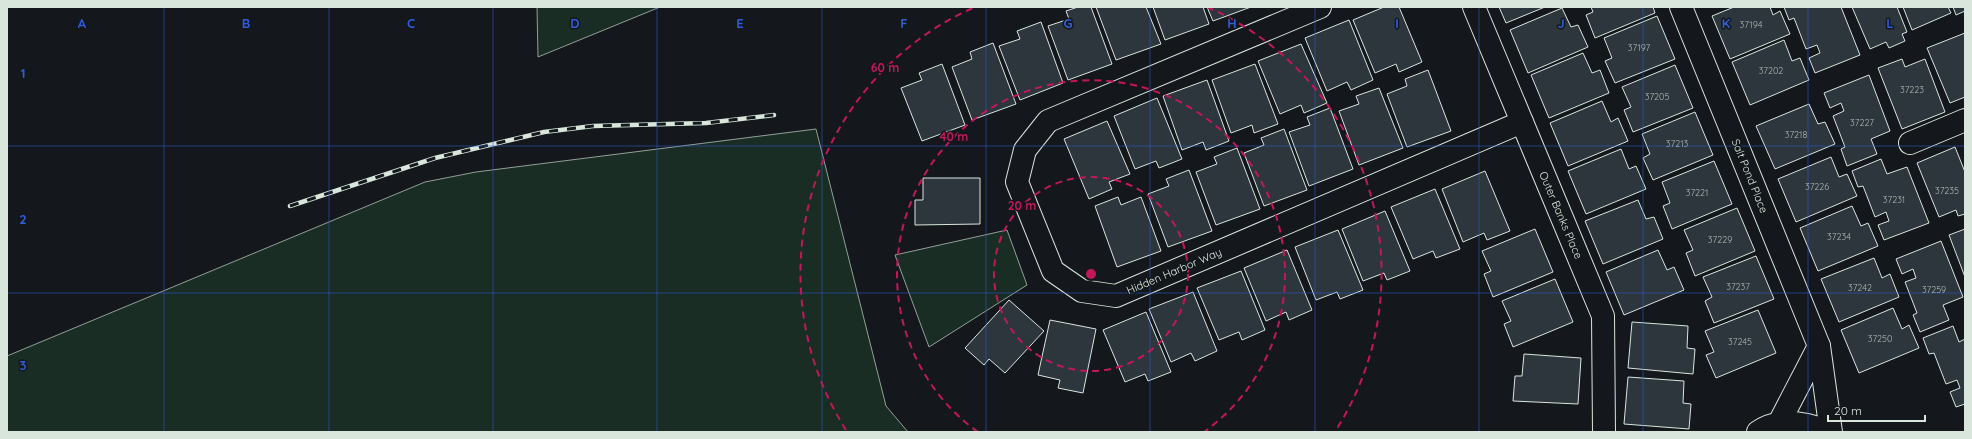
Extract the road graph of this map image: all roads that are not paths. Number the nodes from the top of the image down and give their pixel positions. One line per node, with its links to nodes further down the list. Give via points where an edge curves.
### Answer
1 (1320, 7): 5 (street, Hidden Harbor Way, via 1048,121 1025,150 1018,182 1053,271 1082,291 1116,296)
2 (1474, 7): 5 (street, Outer Banks Place)
3 (1680, 7): 7 (street, Salt Pond Place)
4 (1965, 120): 6 (street)
5 (1522, 122): 9 (street, Outer Banks Place, via 1603,316)
6 (1910, 143)
7 (1819, 346): 8 (street); 11 (street, Salt Pond Place)
8 (1778, 425): 10 (street); 11 (street, via 1810,424)
9 (1604, 432)
10 (1758, 432)
11 (1830, 432)

